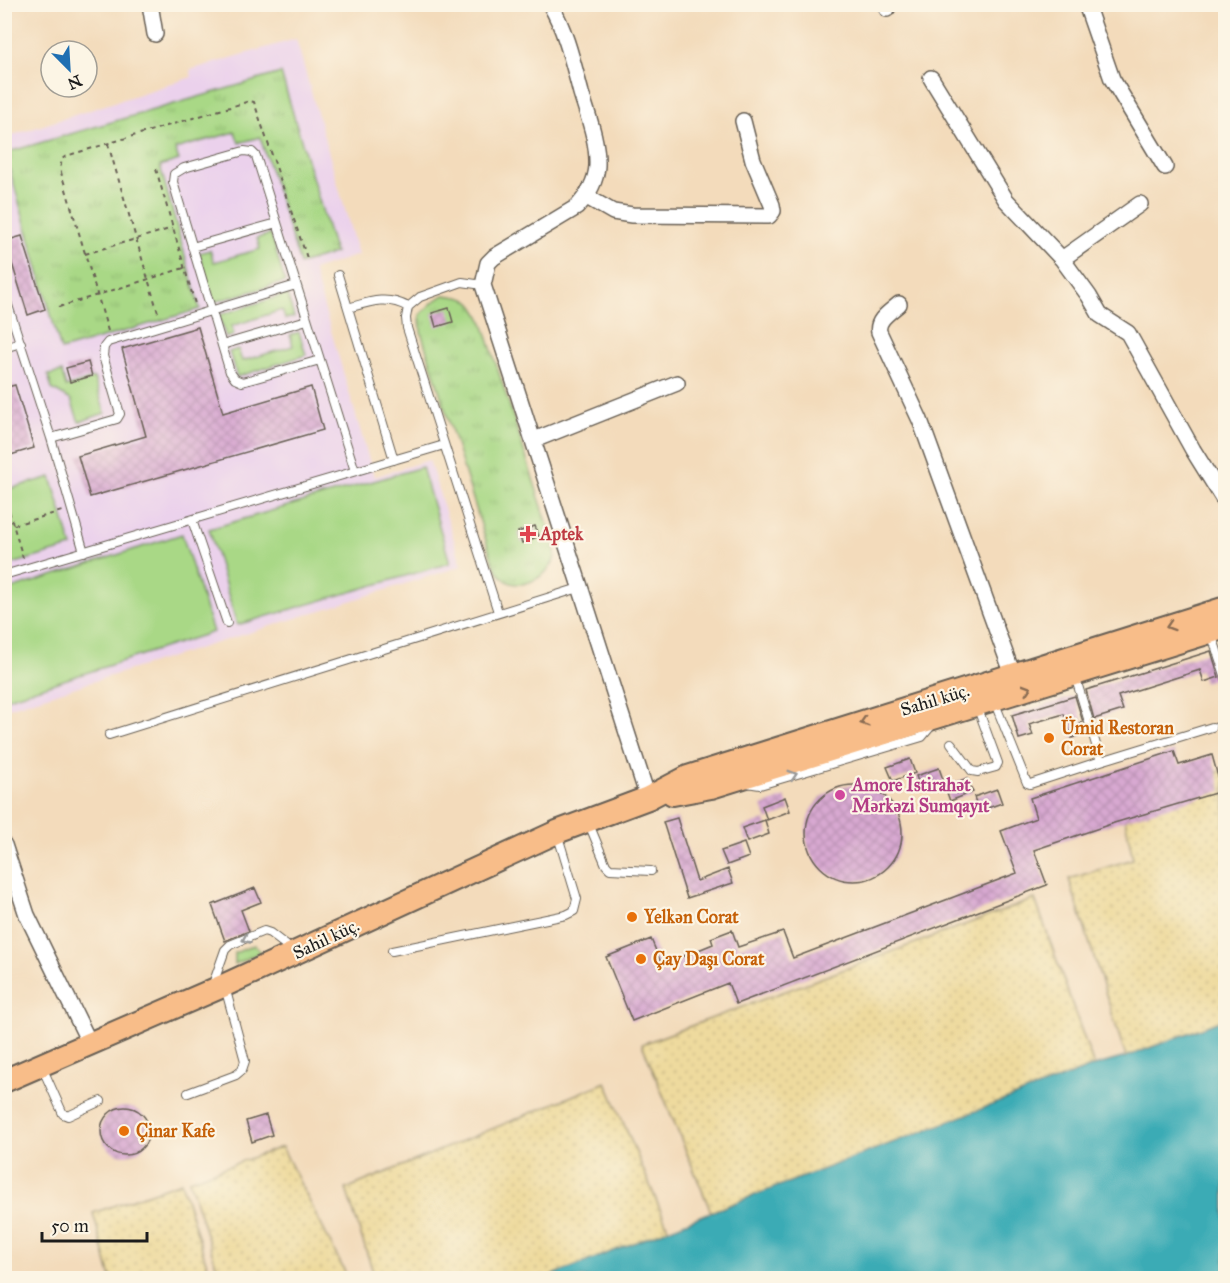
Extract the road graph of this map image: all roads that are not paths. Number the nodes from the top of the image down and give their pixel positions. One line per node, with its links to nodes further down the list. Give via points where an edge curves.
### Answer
1 (150, 4): 4 (street)
2 (550, 4): 8 (street, via 569,50 594,138 597,167)
3 (1086, 4): 7 (street, via 1112,79)
4 (155, 34)
5 (931, 78): 12 (street, via 1006,200)
6 (743, 122): 8 (street, via 753,160 772,205 770,216 632,215 613,212)
7 (1165, 167)
8 (587, 197): 15 (street, via 567,215 494,257 488,263)
9 (1140, 204): 12 (street)
10 (277, 223): 11 (lane); 11 (lane, via 256,156 244,151 174,174); 14 (lane)
11 (192, 247): 20 (lane)
12 (1062, 259): 32 (street, via 1096,310 1128,333)
13 (338, 274): 19 (lane)
14 (296, 285): 20 (lane); 21 (lane)
15 (483, 285): 18 (lane, via 462,282 420,297); 28 (street)
16 (4, 293): 22 (lane)
17 (899, 304): 42 (street, via 880,321 879,333 920,420)
18 (408, 307): 19 (lane, via 387,299); 29 (lane, via 407,328)
19 (348, 308): 30 (lane)
20 (211, 309): 23 (lane); 27 (lane, via 108,342 103,356 120,414 117,419)
21 (307, 320): 23 (lane); 25 (lane)
22 (21, 343): 24 (lane); 27 (lane)
23 (222, 345): 25 (lane, via 230,372 242,382)
24 (4, 348)
25 (320, 360): 31 (lane)
26 (677, 383): 28 (street)
27 (51, 438): 34 (lane)
28 (534, 440): 36 (street)
29 (444, 445): 30 (lane); 38 (lane)
30 (394, 460): 31 (lane)
31 (355, 471): 33 (lane)
32 (1226, 504)
33 (192, 520): 34 (lane); 39 (lane)
34 (84, 552): 35 (lane)
35 (4, 575)
36 (579, 588): 38 (lane); 49 (street)
37 (1226, 608): 42 (main road, Sahil küç., one-way to 42)
38 (498, 612): 46 (lane)
39 (227, 623)
40 (1218, 629): 41 (main road, Sahil küç.); 43 (lane)
41 (1075, 674): 44 (main road, Sahil küç., one-way to 41); 48 (lane)
42 (1013, 675): 49 (main road, Sahil küç., one-way to 49, via 688,777)
43 (1226, 678)
44 (985, 702): 47 (lane, via 996,767 972,771); 48 (lane, via 1027,783); 49 (main road, Sahil küç., one-way to 44, via 738,778)
45 (1212, 727): 48 (lane)
46 (109, 735)
47 (951, 743)
48 (1101, 761)
49 (648, 798): 50 (main road, Sahil küç.)
50 (587, 820): 51 (main road, Sahil küç.); 53 (lane, via 610,869)
51 (557, 832): 54 (lane, via 577,899 574,911); 55 (main road, Sahil küç.)
52 (4, 845): 57 (street, via 27,915)
53 (651, 871)
54 (392, 951)
55 (295, 953): 56 (main road, Sahil küç.); 56 (lane, one-way to 56, via 264,931 230,945 225,950)
56 (217, 989): 57 (main road, Sahil küç.); 60 (lane, via 245,1061 236,1076)
57 (90, 1044): 58 (main road, Sahil küç.)
58 (41, 1065): 59 (main road, Sahil küç.); 61 (lane, via 63,1114 68,1116)
59 (4, 1081)
60 (188, 1093)
61 (101, 1101)

